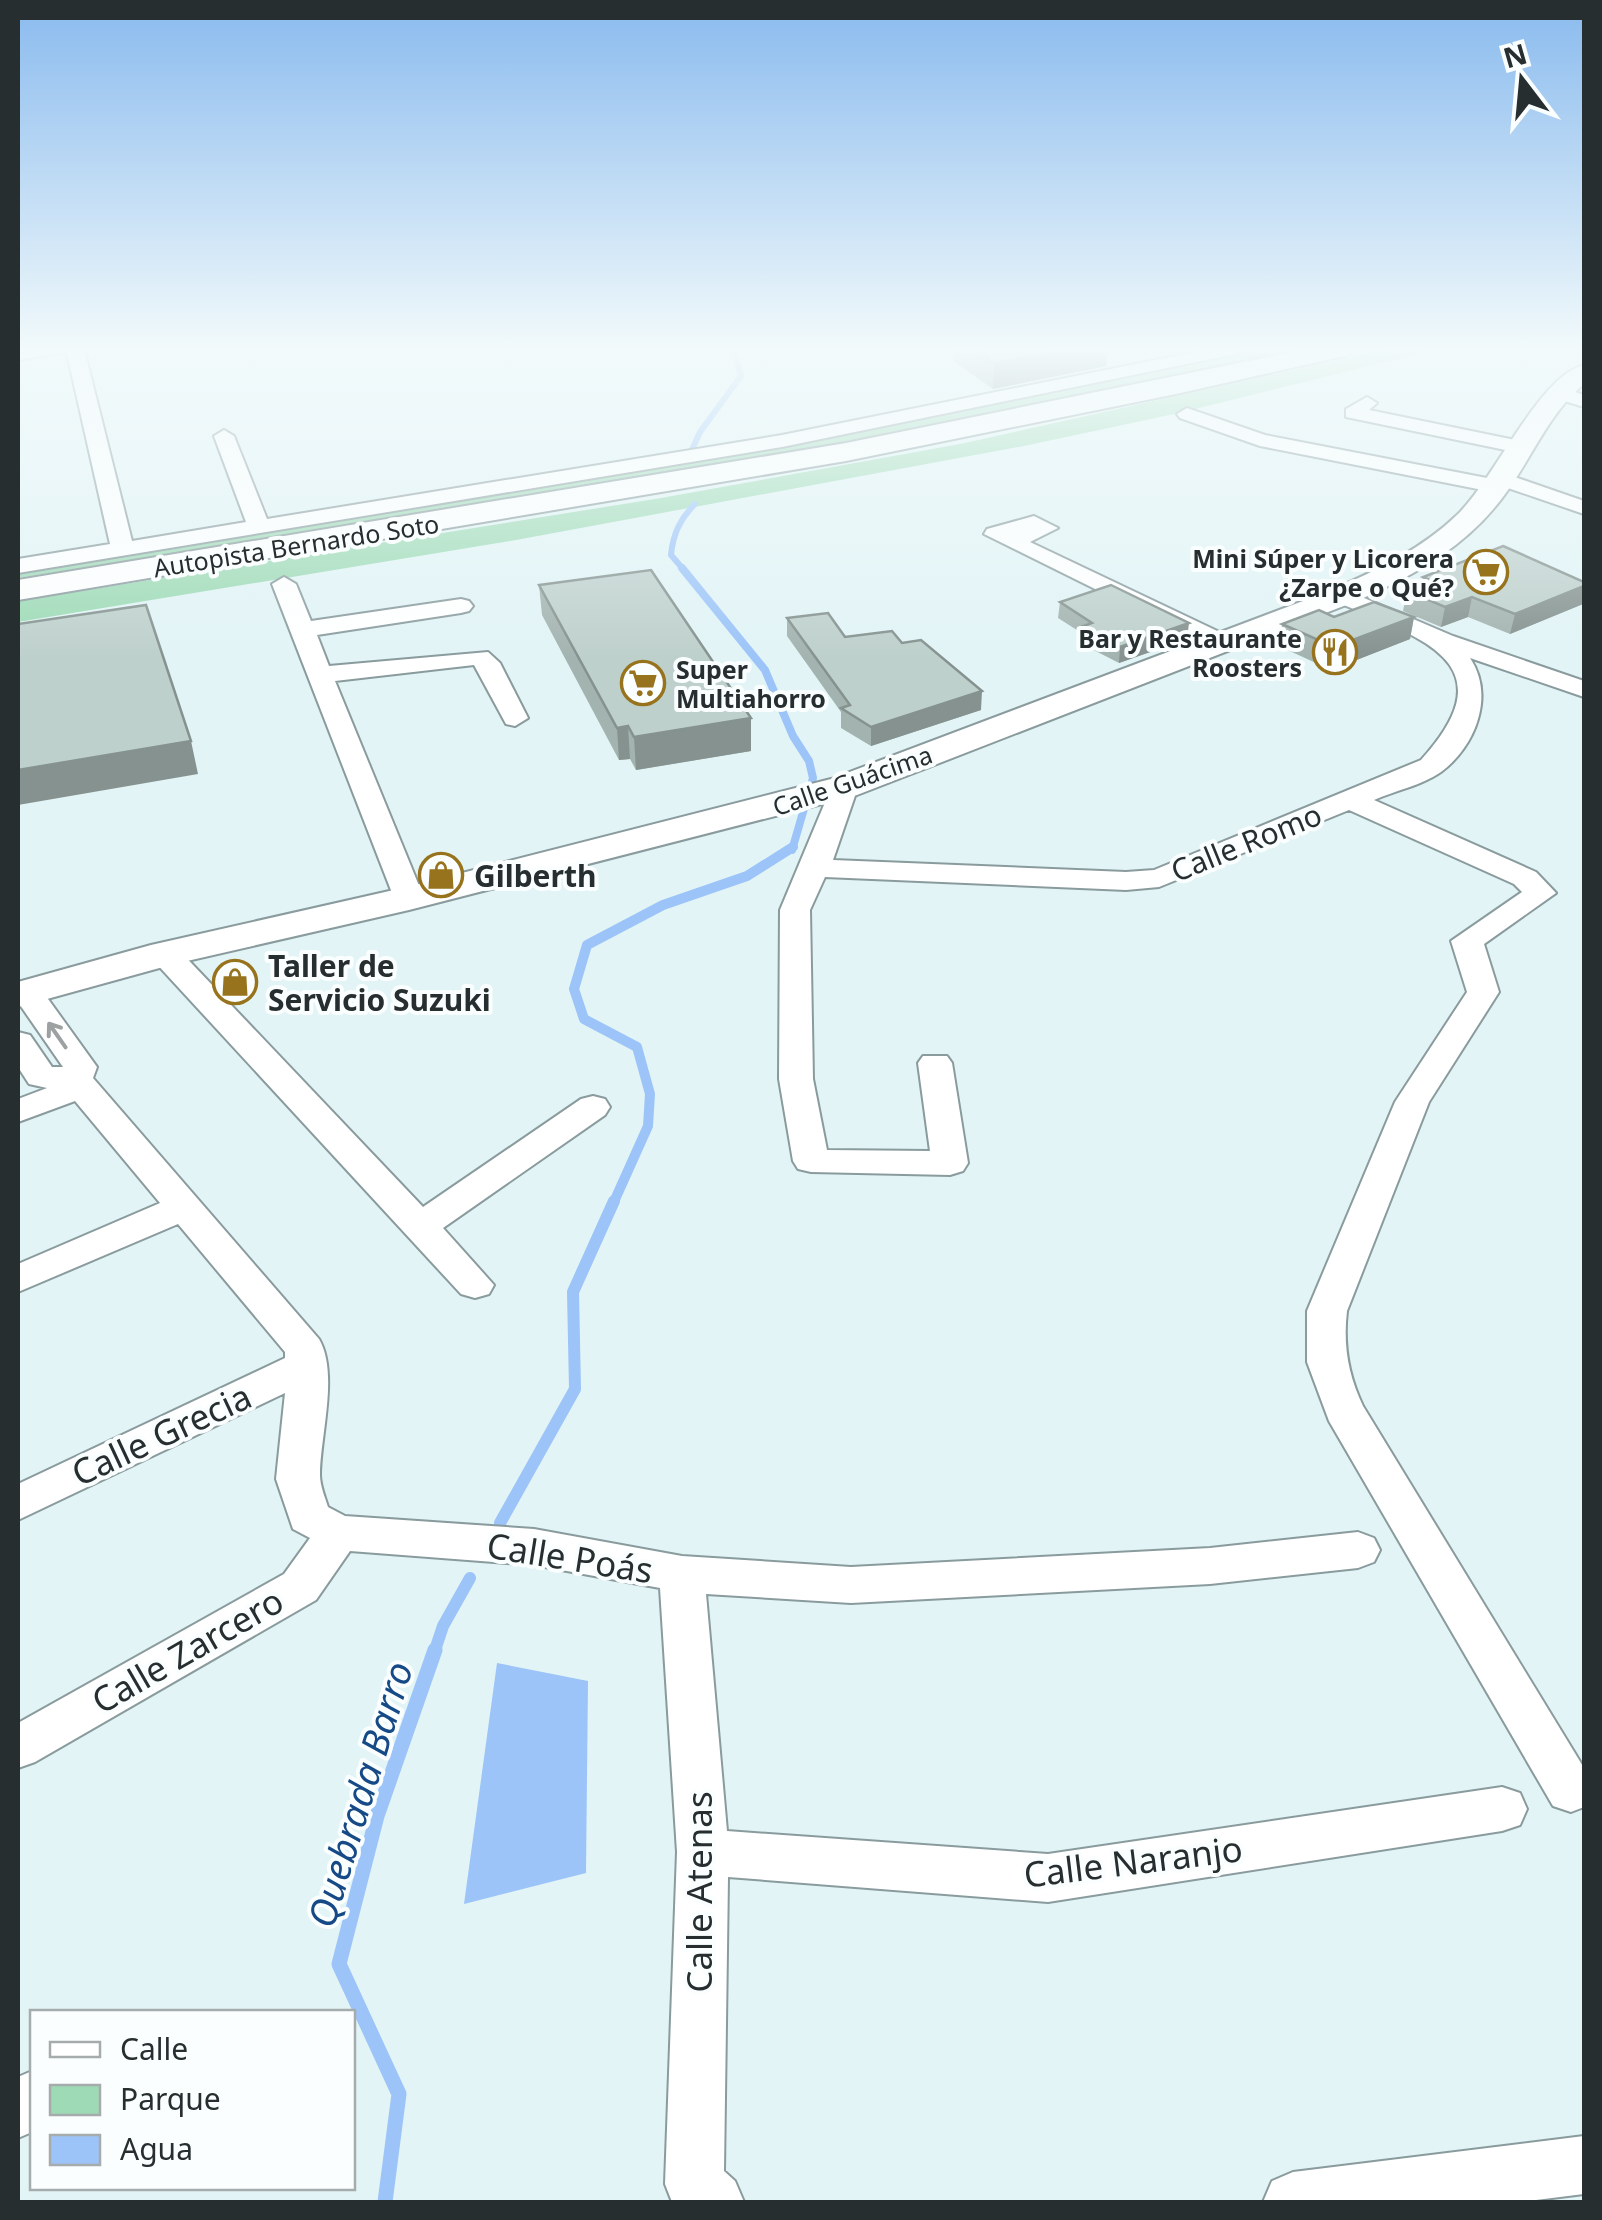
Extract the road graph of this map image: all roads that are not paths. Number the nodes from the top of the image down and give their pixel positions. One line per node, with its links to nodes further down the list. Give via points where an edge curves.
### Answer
1 (100, 453): 12 (street)
2 (230, 453): 10 (street)
3 (711, 453): 10 (street)
4 (845, 453): 13 (highway, Autopista Bernardo Soto, via 746,472)
5 (1337, 453): 8 (street)
6 (1456, 453): 8 (street)
7 (1523, 453): 8 (main road, Calle Guácima)
8 (1506, 472): 9 (street); 15 (main road, Calle Guácima, via 1462,527 1433,549)
9 (1580, 506)
10 (259, 527): 12 (street)
11 (1011, 542): 19 (street)
12 (123, 550): 13 (street)
13 (19, 572)
14 (284, 584): 17 (street)
15 (1342, 596): 18 (street); 19 (main road, Calle Guácima)
16 (461, 606): 17 (street)
17 (301, 630): 20 (street)
18 (1444, 641): 21 (street); 24 (street, Calle Romo, via 1469,676 1468,712 1454,741 1432,766)
19 (1223, 643): 23 (main road, Calle Guácima)
20 (319, 675): 22 (street, via 479,657); 26 (street)
21 (1584, 689)
22 (516, 718)
23 (835, 789): 25 (street); 26 (main road, Calle Guácima)
24 (1351, 800): 25 (street, Calle Romo, via 1159,878); 44 (street, via 1525,878 1541,893 1468,942 1483,992 1412,1102 1327,1311 1322,1341 1344,1410)
25 (815, 868): 30 (street, via 795,910 796,1079 812,1162 950,1163)
26 (408, 898): 27 (main road, Calle Guácima)
27 (166, 954): 28 (main road, Calle Guácima); 35 (street)
28 (22, 993): 31 (street, one-way to 28, via 80,1067)
29 (18, 1042): 31 (street, via 41,1077)
30 (935, 1063)
31 (78, 1083): 33 (street); 34 (street)
32 (593, 1107): 35 (street)
33 (18, 1111)
34 (183, 1207): 36 (street); 38 (street, via 304,1349)
35 (419, 1227): 37 (street)
36 (18, 1279)
37 (475, 1285)
38 (306, 1366): 39 (street, Calle Grecia); 40 (street, via 298,1479 308,1517)
39 (18, 1503)
40 (338, 1533): 42 (street, Calle Poás, via 534,1548); 43 (street, Calle Zarcero, via 300,1587)
41 (1358, 1550): 42 (street, Calle Poás, via 1210,1566 851,1585)
42 (682, 1574): 46 (street, Calle Atenas)
43 (18, 1746)
44 (1572, 1790)
45 (1502, 1810): 46 (street, Calle Naranjo, via 1048,1878)
46 (703, 1852): 48 (street, Calle Atenas, via 694,2184)
47 (1584, 2165): 49 (street)
48 (714, 2202)
49 (1293, 2202)

